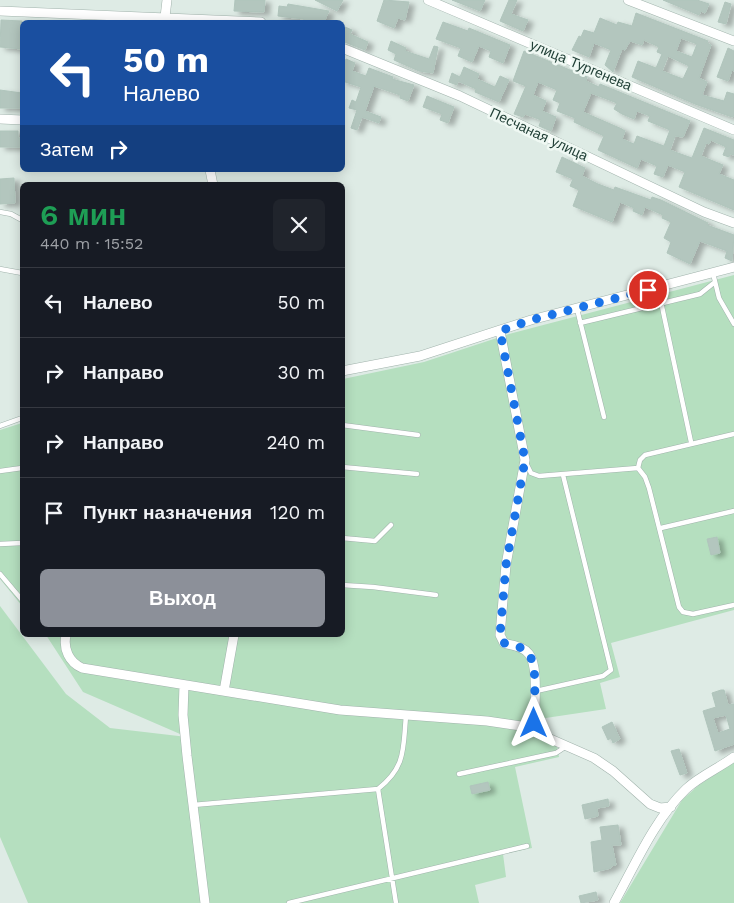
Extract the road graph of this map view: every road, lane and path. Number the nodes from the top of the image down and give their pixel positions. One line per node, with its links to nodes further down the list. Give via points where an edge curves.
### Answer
1 (167, 0): 5 (street)
2 (428, 0): 11 (street, улица Тургенева)
3 (628, 0): 7 (street)
4 (0, 11): 5 (street)
5 (165, 17): 6 (street)
6 (195, 20)
7 (734, 42)
8 (345, 49): 14 (street, Песчаная улица, via 460,96 704,212)
9 (0, 120): 10 (street)
10 (20, 120)
11 (734, 130)
12 (0, 212): 13 (lane)
13 (20, 219)
14 (734, 223)
15 (734, 267): 18 (street)
16 (0, 269): 17 (lane)
17 (20, 273)
18 (712, 273): 19 (lane); 21 (street)
19 (715, 282): 20 (lane, via 700,294); 23 (lane, via 719,298)
20 (662, 302): 22 (lane); 32 (lane)
21 (577, 309): 22 (lane); 24 (street)
22 (580, 323): 26 (lane)
23 (734, 324)
24 (500, 331): 25 (street, via 420,356); 33 (street)
25 (345, 370)
26 (604, 417)
27 (20, 419): 29 (lane)
28 (345, 425): 30 (lane)
29 (0, 426)
30 (418, 434)
31 (734, 434): 32 (lane)
32 (691, 442): 36 (lane, via 645,455)
33 (525, 460): 39 (lane, via 535,475); 55 (street, via 506,565 500,635 504,643 529,654 534,668)
34 (345, 466): 38 (lane)
35 (20, 468): 37 (lane)
36 (638, 468): 39 (lane); 42 (lane, via 645,477)
37 (0, 471)
38 (418, 474)
39 (563, 475): 55 (lane, via 611,670 603,676)
40 (734, 511): 42 (lane)
41 (391, 525): 43 (lane, via 375,541)
42 (661, 528): 50 (lane, via 676,597 683,612 693,614)
43 (345, 538)
44 (20, 543): 45 (lane)
45 (0, 544)
46 (0, 574): 49 (lane)
47 (345, 585): 48 (lane)
48 (436, 595)
49 (20, 598)
50 (734, 604)
51 (65, 637): 53 (street, via 66,652 82,668)
52 (234, 637): 54 (street)
53 (184, 685): 54 (street); 62 (street, via 183,715)
54 (224, 691): 56 (street, via 340,710)
55 (534, 691): 57 (street)
56 (406, 716): 57 (street, via 507,723); 61 (lane, via 400,764)
57 (535, 732): 58 (street)
58 (565, 747): 60 (lane, via 556,753); 63 (street, via 594,758 650,804 660,808)
59 (734, 757): 63 (street, via 694,782)
60 (459, 774)
61 (378, 789): 62 (lane); 65 (lane)
62 (193, 805): 66 (street)
63 (672, 807): 69 (street)
64 (527, 846): 65 (lane)
65 (392, 877): 67 (lane); 68 (lane)
66 (206, 903)
67 (289, 903)
68 (396, 903)
69 (614, 903)

